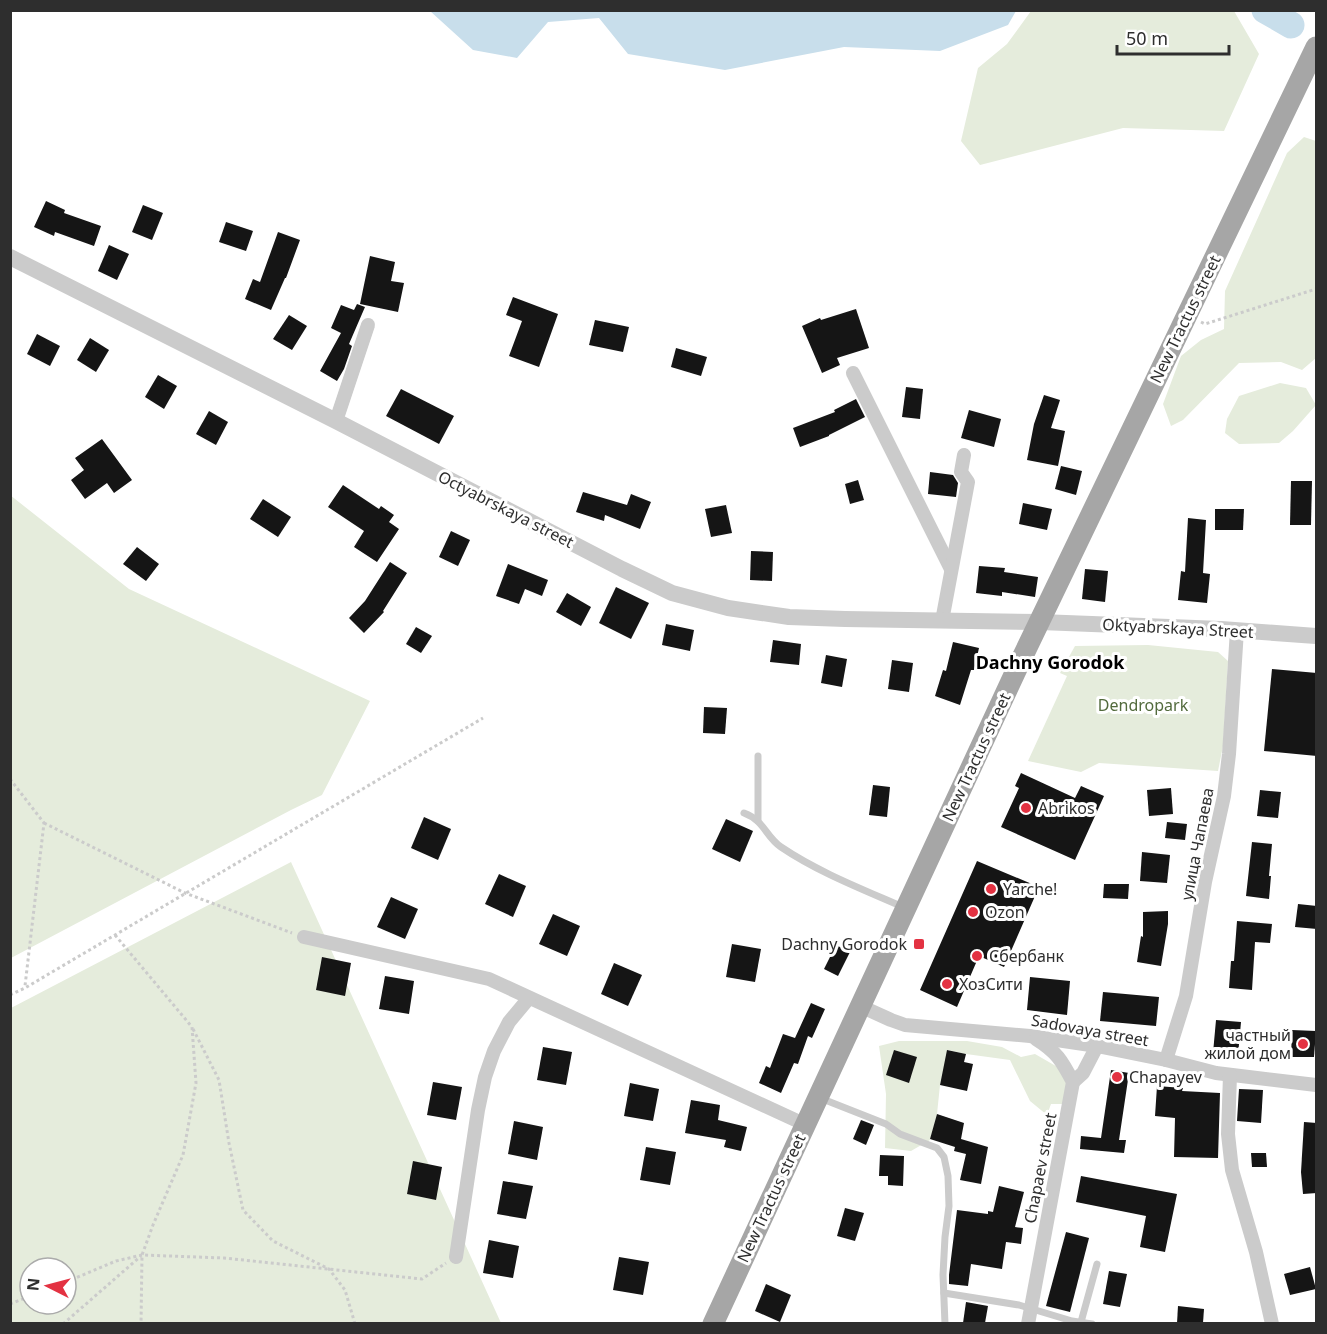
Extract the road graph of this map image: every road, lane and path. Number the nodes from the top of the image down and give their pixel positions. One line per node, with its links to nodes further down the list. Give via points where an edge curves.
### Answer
1 (1317, 47): 4 (main road, New Tractus street)
2 (10, 257): 7 (street, Octyabrskaya street)
3 (1317, 289): 4 (path, via 1205,324)
4 (1187, 314): 11 (main road, New Tractus street)
5 (368, 325): 7 (street)
6 (853, 373): 9 (street)
7 (336, 421): 10 (street, Octyabrskaya street, via 672,593 728,608 789,617)
8 (964, 454): 9 (street, via 961,472 968,482)
9 (951, 569): 10 (street)
10 (942, 621): 11 (street, Octyabrskaya street)
11 (1040, 622): 12 (street, Oktyabrskaya Street); 21 (main road, New Tractus street)
12 (1238, 630): 13 (street, Oktyabrskaya Street); 31 (street, улица Чапаева, via 1224,796 1186,996)
13 (1317, 636)
14 (483, 718): 20 (path)
15 (758, 756): 18 (lane)
16 (10, 779): 19 (path)
17 (744, 813): 18 (lane)
18 (758, 821): 21 (lane, via 778,845 796,856)
19 (44, 823): 20 (path); 24 (path)
20 (185, 893): 22 (path); 23 (path)
21 (905, 909): 27 (main road, New Tractus street)
22 (115, 935): 24 (path); 28 (path)
23 (304, 937): 26 (street, via 489,979)
24 (25, 988): 25 (path)
25 (10, 995)
26 (529, 998): 36 (street); 38 (street, via 509,1022 485,1077)
27 (860, 1006): 29 (street, Sadovaya street, via 905,1025); 35 (main road, New Tractus street)
28 (192, 1027): 37 (path, via 196,1083 183,1155); 40 (path, via 219,1080 243,1210 273,1241)
29 (1030, 1036): 30 (street, Sadovaya street); 33 (street, via 1051,1048)
30 (1096, 1046): 31 (street, Sadovaya street); 33 (street, via 1083,1073)
31 (1166, 1060): 32 (street, Sadovaya street)
32 (1230, 1075): 34 (street, Sadovaya street); 52 (street, via 1228,1134 1232,1170)
33 (1073, 1082): 43 (street, Chapaev street)
34 (1317, 1085)
35 (817, 1096): 36 (main road, New Tractus street); 42 (lane, via 937,1148 944,1157 949,1206)
36 (804, 1124): 48 (main road, New Tractus street)
37 (142, 1256): 40 (path, via 224,1258); 41 (path, via 116,1261); 45 (path); 46 (path)
38 (456, 1257): 40 (path, via 422,1280)
39 (1097, 1264): 44 (lane)
40 (329, 1269): 47 (path, via 345,1290)
41 (78, 1276)
42 (944, 1293): 43 (lane); 49 (lane)
43 (1031, 1309): 44 (lane); 50 (street, Chapaev street)
44 (1081, 1322): 51 (lane)
45 (63, 1323)
46 (141, 1323)
47 (355, 1323)
48 (713, 1323)
49 (945, 1323)
50 (1028, 1323)
51 (1092, 1323)
52 (1272, 1323)

